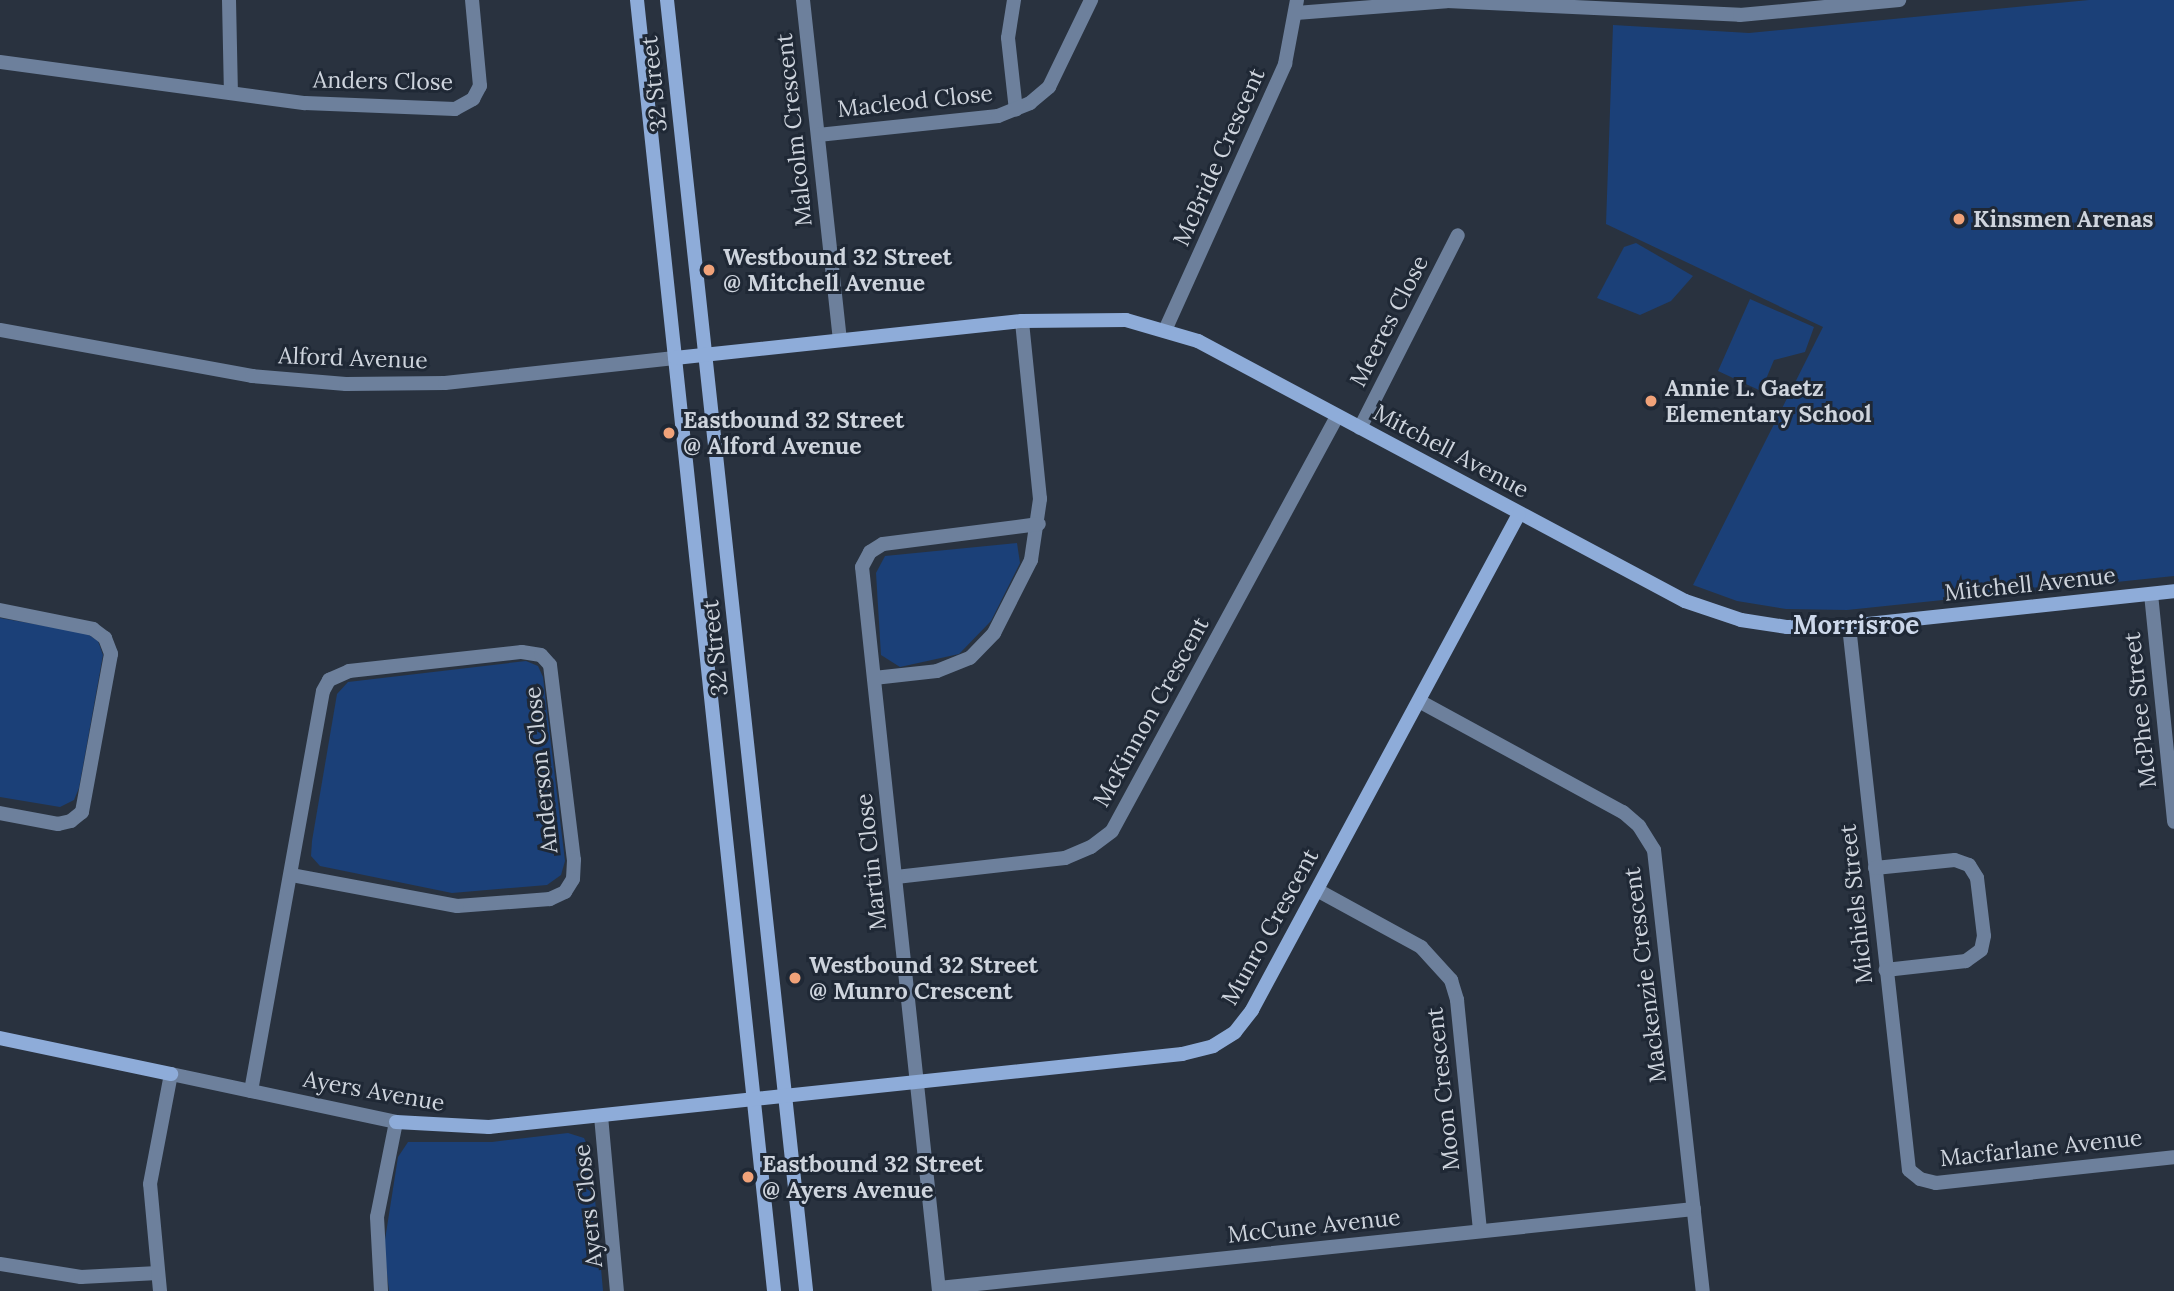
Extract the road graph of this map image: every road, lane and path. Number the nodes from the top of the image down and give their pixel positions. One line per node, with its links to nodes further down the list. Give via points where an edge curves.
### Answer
1 (229, 0): 13 (street)
2 (472, 0): 13 (street, Anders Close, via 480,86 463,107 316,103)
3 (638, 0): 22 (street, 32 Street)
4 (667, 0): 21 (street, 32 Street)
5 (803, 0): 15 (street, Malcolm Crescent)
6 (1014, 0): 14 (street, Macleod Close, via 1008,38)
7 (1091, 0): 14 (street, Macleod Close, via 1049,87)
8 (1899, 0): 10 (street)
9 (1508, 1): 10 (street, via 1740,15); 11 (street)
10 (1851, 2)
11 (1296, 6): 18 (street, McBride Crescent, via 1278,82)
12 (0, 62): 13 (street, Anders Close)
13 (231, 93)
14 (1016, 110): 15 (street, Macleod Close)
15 (818, 135): 20 (street, Malcolm Crescent)
16 (1458, 235): 24 (street, Meeres Close)
17 (1022, 321): 18 (street, Mitchell Avenue, via 1102,318); 20 (street, Mitchell Avenue); 26 (street)
18 (1166, 328): 23 (street, Mitchell Avenue)
19 (0, 330): 22 (street, Alford Avenue, via 252,376 346,384 445,383)
20 (840, 340): 21 (street, Mitchell Avenue)
21 (706, 355): 22 (street, Alford Avenue); 44 (street, 32 Street)
22 (675, 358): 45 (street, 32 Street)
23 (1337, 416): 24 (street, Mitchell Avenue); 37 (street, McKinnon Crescent, via 1112,831 1091,848 1065,858)
24 (1360, 428): 25 (street, Mitchell Avenue)
25 (1519, 514): 30 (street, Mitchell Avenue, via 1710,611 1776,626); 32 (street, Munro Crescent)
26 (1039, 524): 31 (street, via 1027,571 987,644 949,668); 31 (street, Martin Close, via 893,541 870,552 862,567 862,580)
27 (2174, 591): 28 (street, Mitchell Avenue)
28 (2151, 594): 30 (street, Mitchell Avenue); 34 (street, McPhee Street)
29 (0, 610): 33 (street, via 93,629 106,638 111,654 82,812 58,824)
30 (1849, 626): 35 (street, Michiels Street)
31 (874, 678): 37 (street, Martin Close)
32 (1419, 701): 38 (street, Munro Crescent); 50 (street, Mackenzie Crescent, via 1623,812 1647,838 1658,873)
33 (0, 813)
34 (2174, 822)
35 (1875, 868): 39 (street, Michiels Street); 39 (street, via 1955,860 1969,865 1977,878 1984,936 1981,950 1966,961)
36 (291, 875): 36 (street, Anderson Close, via 457,906 551,899 565,892 573,879 574,860 550,664 541,655 522,652 334,676 323,691); 43 (street, Anderson Close)
37 (896, 877): 42 (street, Martin Close)
38 (1317, 890): 42 (street, Munro Crescent, via 1243,1023 1213,1046 1182,1054); 51 (street, Moon Crescent, via 1421,947 1451,980 1457,1000)
39 (1886, 970): 49 (street, Michiels Street, via 1903,1154)
40 (0, 1038): 41 (street, Ayers Avenue)
41 (171, 1074): 43 (street, Ayers Avenue); 53 (street, via 150,1184)
42 (917, 1082): 44 (street, Munro Crescent); 54 (street, Martin Close)
43 (251, 1091): 47 (street, Ayers Avenue)
44 (786, 1096): 45 (street, Ayers Avenue); 59 (street, 32 Street)
45 (753, 1100): 46 (street, Ayers Avenue); 58 (street, 32 Street)
46 (601, 1116): 47 (street, Ayers Avenue, via 469,1127); 57 (street, Ayers Close)
47 (396, 1122): 56 (street, via 377,1217)
48 (2174, 1157): 49 (street, Macfarlane Avenue, via 1936,1183)
49 (1913, 1175)
50 (1694, 1209): 51 (street, McCune Avenue); 60 (street, Mackenzie Crescent)
51 (1480, 1231): 54 (street, McCune Avenue)
52 (0, 1264): 53 (street, via 81,1278)
53 (158, 1273): 55 (street)
54 (939, 1289)
55 (160, 1291)
56 (381, 1291)
57 (617, 1291)
58 (774, 1291)
59 (806, 1291)
60 (1703, 1291)

